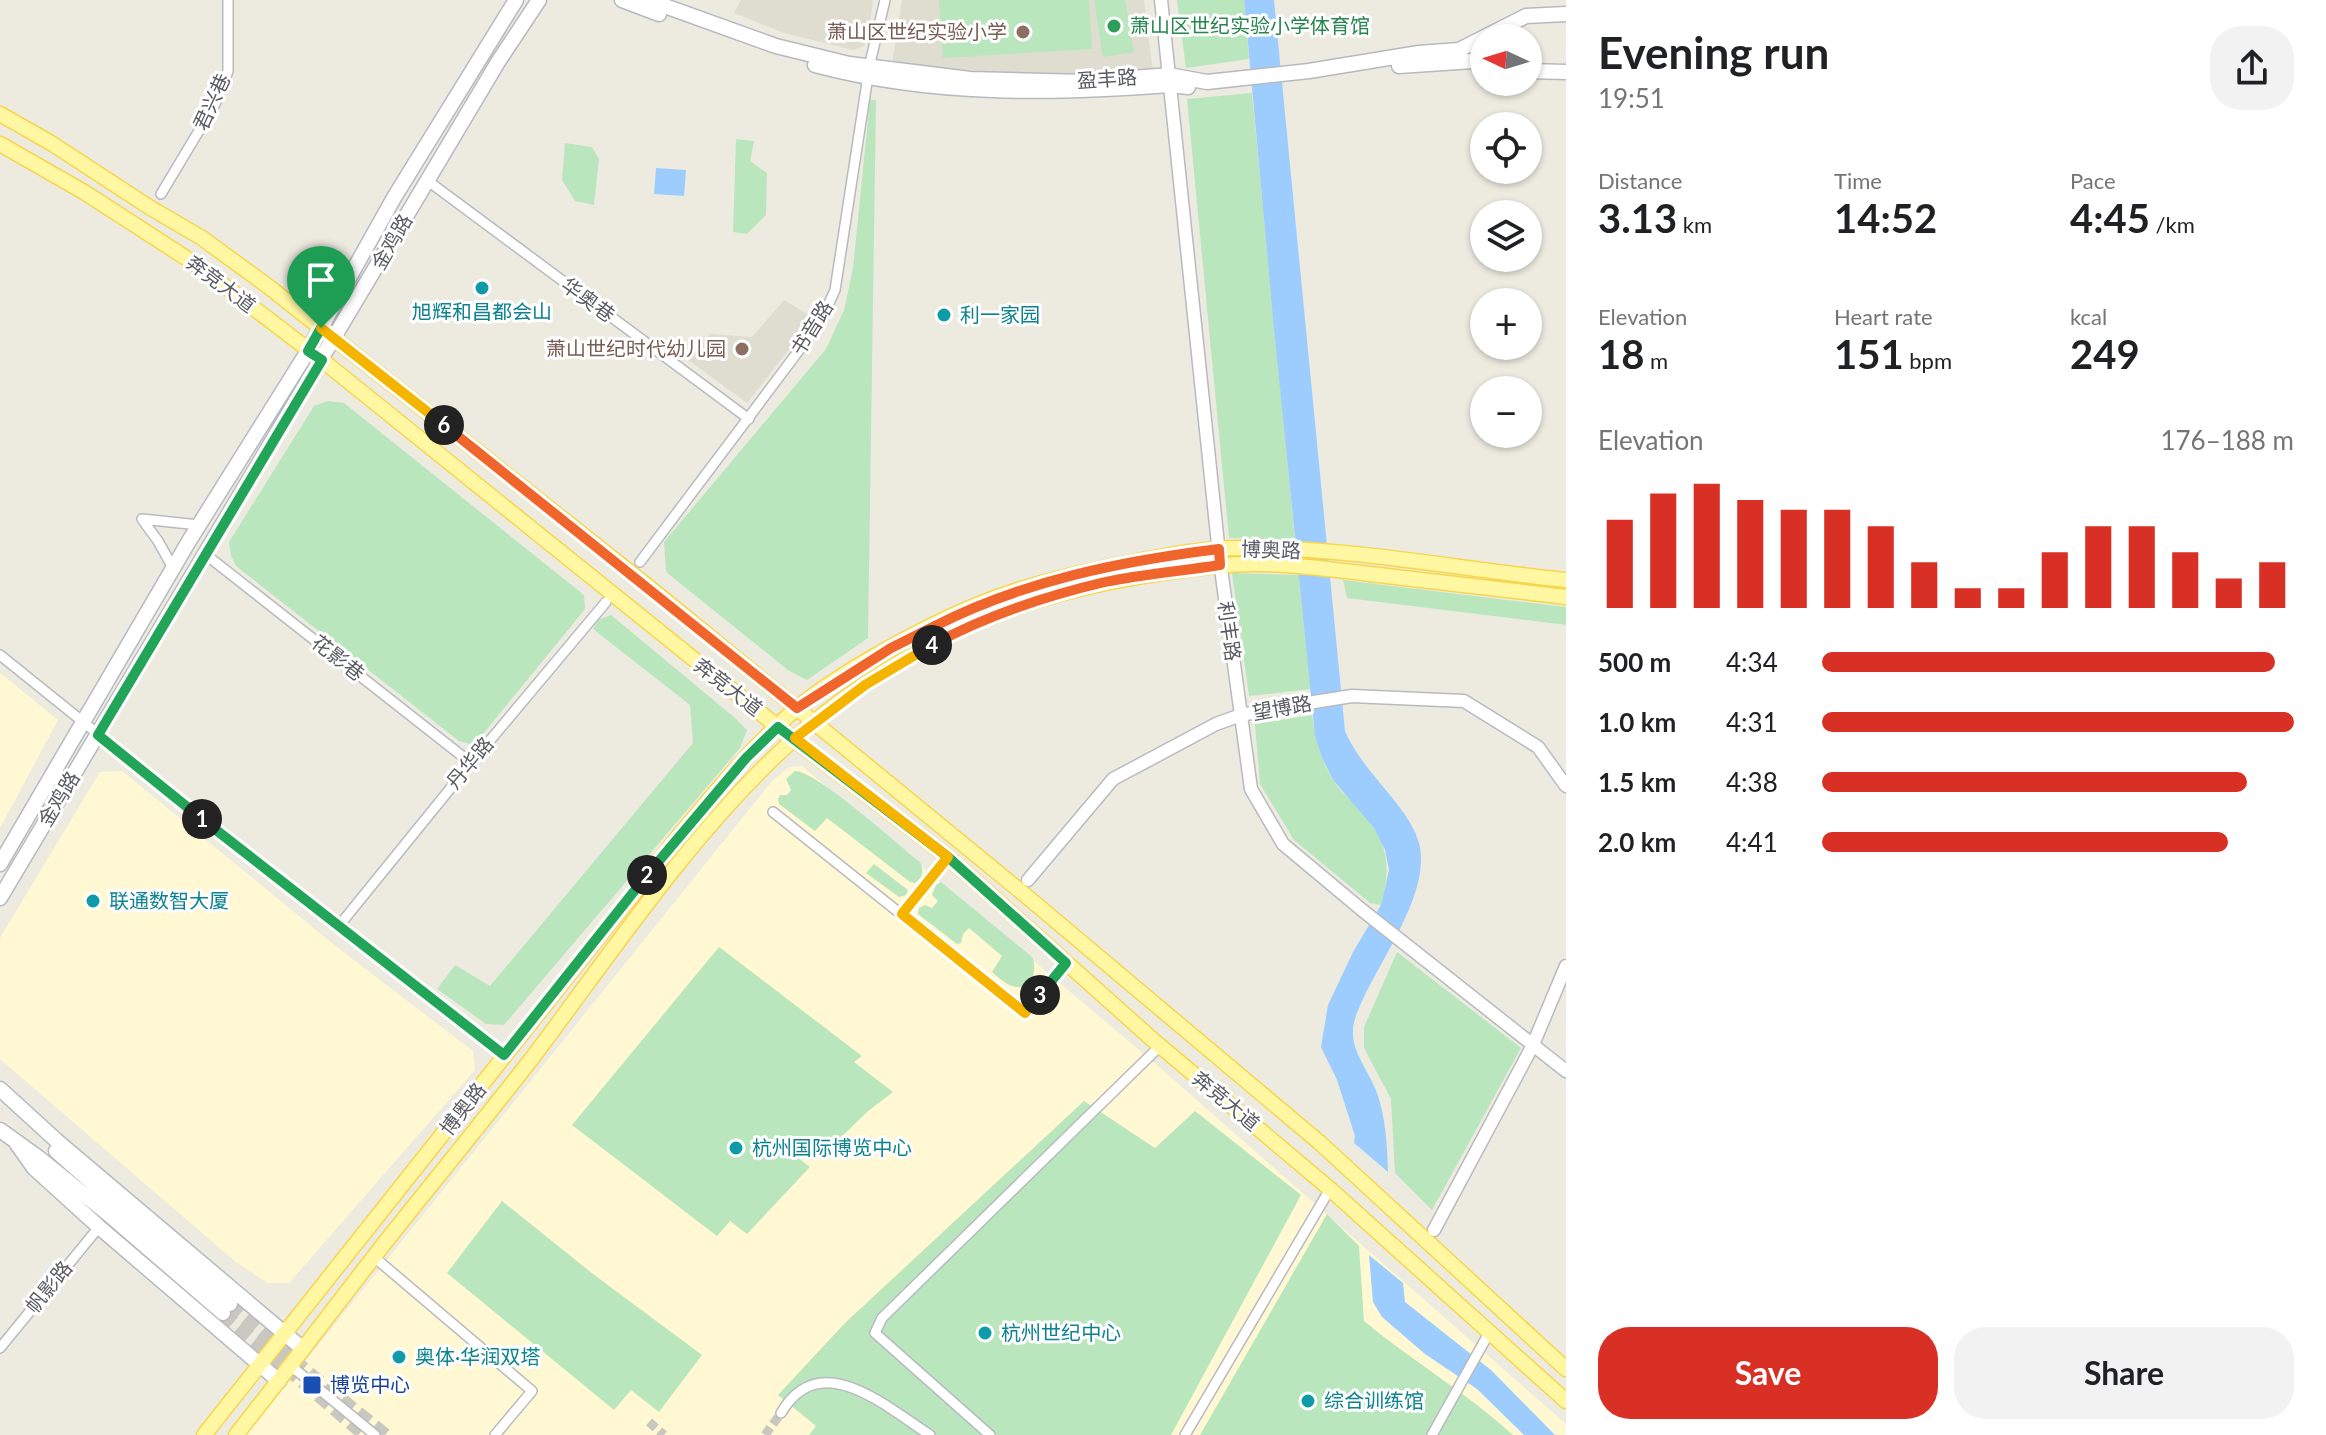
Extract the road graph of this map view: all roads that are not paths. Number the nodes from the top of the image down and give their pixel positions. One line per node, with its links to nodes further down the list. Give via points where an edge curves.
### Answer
1 (228, 0): 17 (street, 君兴巷, via 228,71 215,104)
2 (516, 0): 18 (main road, 金鸡路)
3 (539, 0): 16 (main road, 金鸡路)
4 (622, 0): 12 (main road, 盈丰路, via 775,55)
5 (648, 0): 12 (main road, 盈丰路)
6 (885, 0): 12 (street, 书音路)
7 (1161, 0): 13 (street, 利丰路)
8 (1566, 14): 13 (main road, 盈丰路, via 1526,16 1459,50 1207,82)
9 (1470, 61): 13 (main road, 盈丰路, via 1207,90)
10 (1542, 71): 11 (main road)
11 (1566, 72)
12 (869, 73): 13 (main road, 盈丰路, via 977,90 1051,92); 22 (street, 书音路, via 835,290 821,321)
13 (1170, 80): 24 (street, 利丰路)
14 (0, 114): 18 (main road, 奔竞大道, via 202,238)
15 (0, 144): 20 (main road, 奔竞大道, via 197,265)
16 (428, 181): 19 (main road, 金鸡路); 22 (street, 华奥巷)
17 (161, 194)
18 (321, 328): 19 (main road, 奔竞大道); 20 (main road, 金鸡路)
19 (335, 339): 21 (main road, 金鸡路); 33 (main road, 奔竞大道)
20 (308, 351): 21 (main road, 奔竞大道); 23 (main road, 金鸡路)
21 (322, 360): 25 (main road, 金鸡路); 37 (main road, 奔竞大道)
22 (749, 419): 26 (street, 书音路)
23 (199, 525): 28 (main road, 金鸡路); 28 (street, via 142,519)
24 (1219, 549): 27 (street, 利丰路); 29 (main road, 博奥路, via 1335,553); 33 (main road, 博奥路, via 1083,572 1008,593 891,648)
25 (205, 554): 38 (main road, 金鸡路); 40 (street, 花影巷)
26 (640, 562)
27 (1220, 565): 30 (main road, 博奥路, via 1335,570); 34 (street, 利丰路); 35 (main road, 博奥路, via 1108,582 1008,610 910,657)
28 (173, 568): 36 (main road, 金鸡路)
29 (1566, 580)
30 (1566, 597)
31 (606, 602): 40 (street, 丹华路)
32 (0, 655): 36 (street)
33 (797, 708): 35 (main road, 奔竞大道); 37 (main road, 博奥路)
34 (1241, 715): 41 (street, 望博路, via 1352,696 1464,701 1538,747); 45 (street, 望博路, via 1113,779); 52 (street, 利丰路, via 1251,789 1283,844)
35 (815, 722): 39 (main road, 博奥路); 69 (main road, 奔竞大道, via 1319,1142)
36 (83, 723): 38 (street); 44 (main road, 金鸡路)
37 (778, 727): 39 (main road, 奔竞大道); 53 (main road, 博奥路, via 678,837)
38 (98, 735): 46 (main road, 金鸡路); 48 (street)
39 (795, 738): 43 (main road, 奔竞大道); 62 (main road, 博奥路, via 672,873)
40 (471, 763): 48 (street, 丹华路)
41 (1566, 786)
42 (773, 812): 47 (street)
43 (948, 857): 47 (street); 49 (main road, 奔竞大道)
44 (0, 864)
45 (1028, 880)
46 (0, 898)
47 (902, 914): 49 (street, via 1025,1013)
48 (338, 927): 53 (street)
49 (1066, 963): 51 (main road, 奔竞大道)
50 (1566, 966): 52 (street)
51 (1160, 1046): 59 (main road, 奔竞大道); 79 (street, via 882,1318 875,1333)
52 (1532, 1047): 54 (street, 利丰路); 61 (street)
53 (504, 1055): 64 (main road, 博奥路)
54 (1566, 1071)
55 (0, 1089): 64 (main road)
56 (0, 1100): 58 (main road, via 226,1308)
57 (0, 1130): 58 (main road)
58 (17, 1144): 60 (main road, via 34,1168)
59 (1330, 1189): 63 (main road, 奔竞大道); 80 (street)
60 (99, 1227): 65 (street, 帆影路); 67 (main road)
61 (1434, 1230)
62 (374, 1257): 66 (main road, 博奥路); 77 (street, via 532,1391)
63 (1489, 1333): 71 (main road, 奔竞大道); 81 (street)
64 (284, 1334): 66 (main road); 67 (main road, 博奥路)
65 (0, 1348)
66 (303, 1349): 68 (main road, 博奥路); 70 (main road)
67 (260, 1363): 70 (main road); 73 (main road, 博奥路)
68 (291, 1366): 70 (main road, 博奥路); 76 (street)
69 (1566, 1369)
70 (276, 1377): 74 (main road); 75 (main road, 博奥路)
71 (1566, 1401)
72 (781, 1413): 78 (street, via 789,1399 823,1381 851,1386)
73 (204, 1435)
74 (224, 1435)
75 (236, 1435)
76 (375, 1435)
77 (495, 1435)
78 (930, 1435)
79 (990, 1435)
80 (1185, 1435)
81 (1432, 1435)

